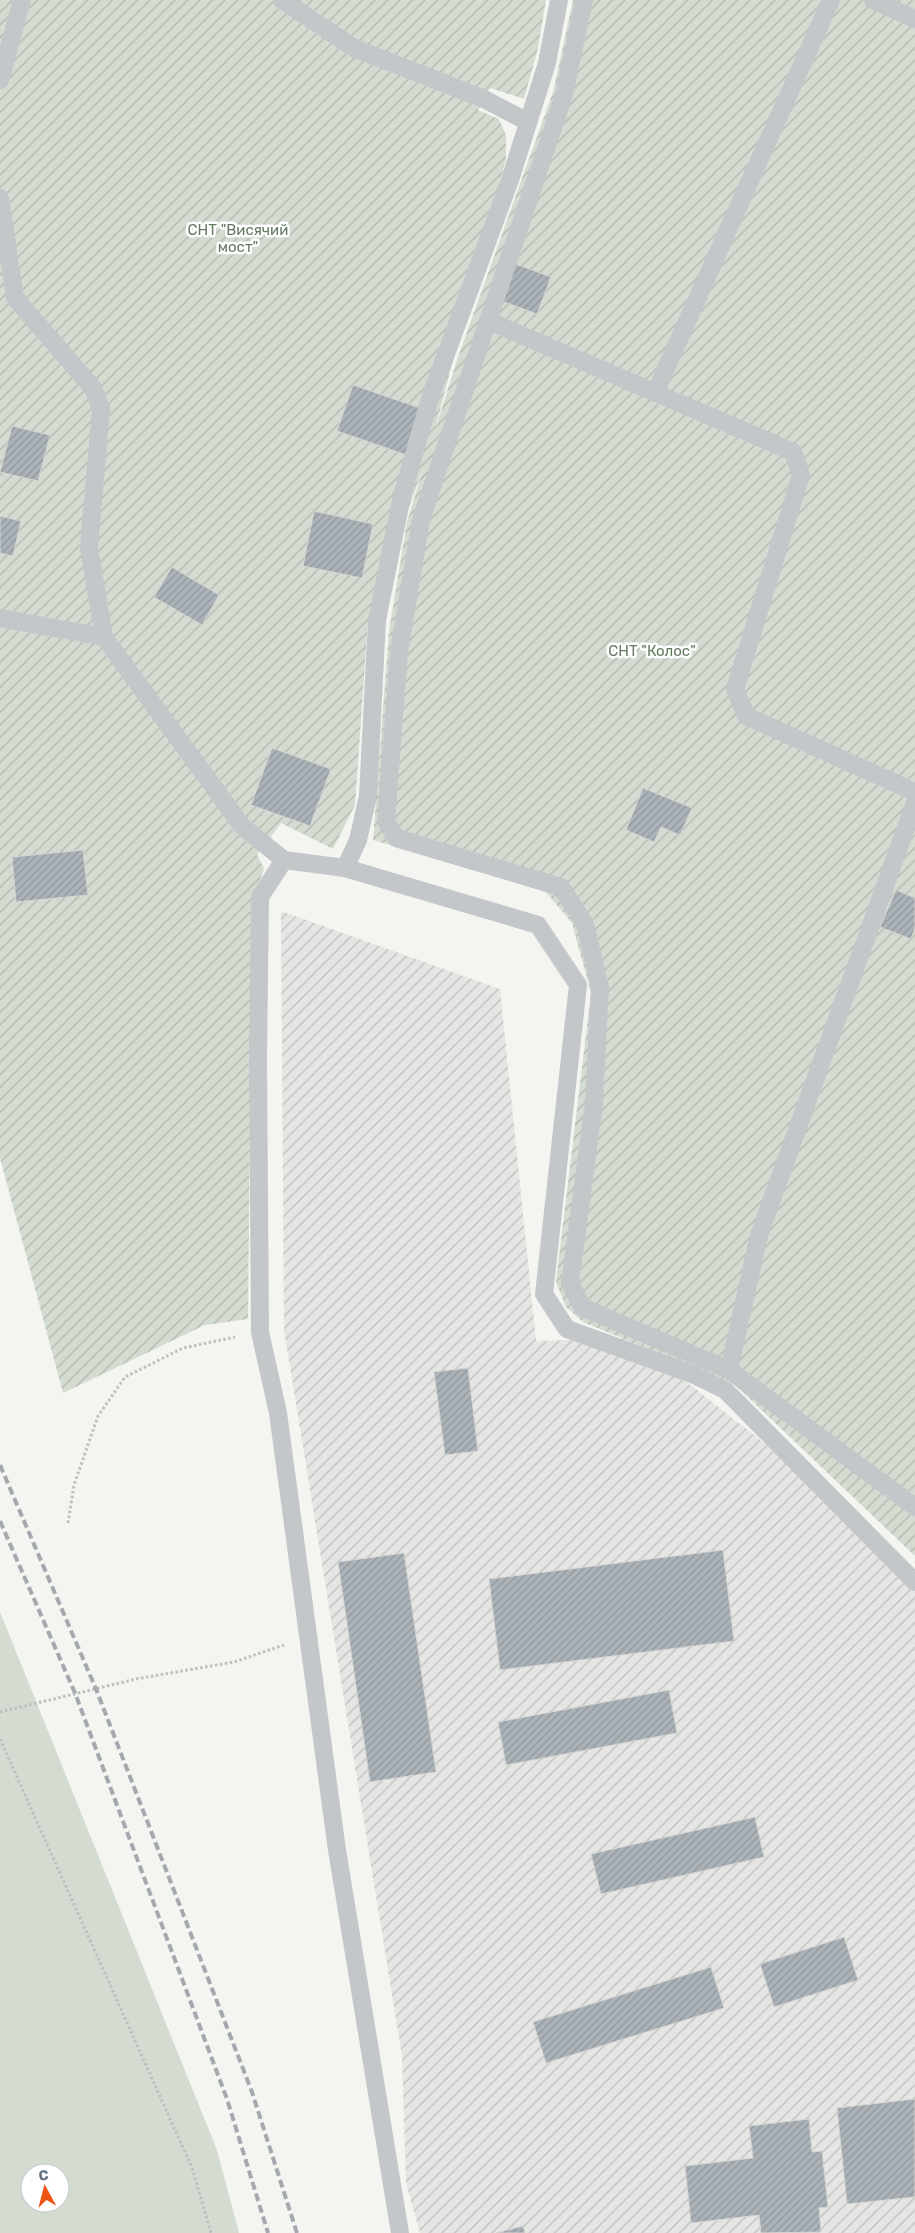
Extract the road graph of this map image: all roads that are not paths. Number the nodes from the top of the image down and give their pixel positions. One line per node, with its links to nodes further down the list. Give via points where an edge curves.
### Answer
1 (22, 0): 8 (lane)
2 (282, 0): 9 (lane, via 354,48 484,99)
3 (559, 0): 9 (lane, via 547,63)
4 (584, 0): 11 (lane, via 564,95)
5 (831, 0): 12 (lane)
6 (873, 0): 7 (lane)
7 (915, 19)
8 (0, 80)
9 (528, 122): 18 (lane, via 431,395 402,496 377,620 368,796 358,840)
10 (0, 198): 14 (lane, via 14,298 94,388 101,409 89,547)
11 (489, 321): 12 (lane); 19 (lane, via 421,520 399,651 386,821 396,838 561,887 585,924 600,987 594,1103 570,1283 582,1307)
12 (656, 392): 15 (lane, via 793,452 802,475 735,689 746,716)
13 (0, 618): 14 (lane)
14 (104, 636): 17 (lane, via 242,826)
15 (915, 792)
16 (915, 803): 19 (lane, via 760,1235)
17 (284, 860): 18 (lane); 22 (lane, via 260,897 260,1332 278,1413 337,1850)
18 (345, 868): 21 (lane, via 538,924 578,985 544,1294 567,1329 692,1374 725,1390)
19 (729, 1370): 20 (lane)
20 (915, 1507)
21 (915, 1582)
22 (400, 2233)

